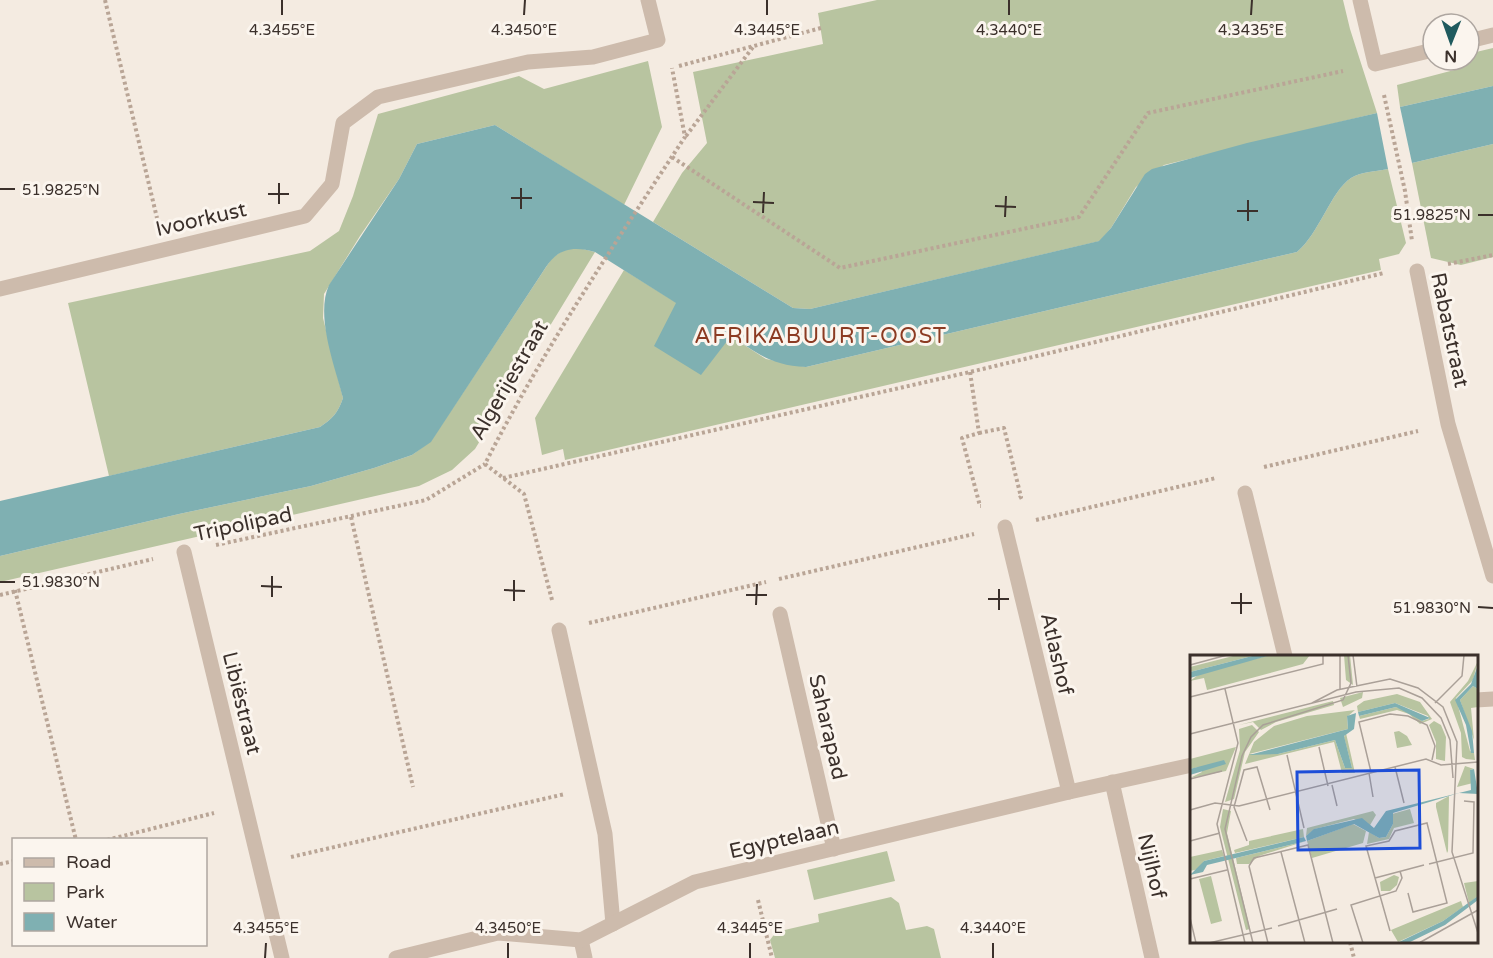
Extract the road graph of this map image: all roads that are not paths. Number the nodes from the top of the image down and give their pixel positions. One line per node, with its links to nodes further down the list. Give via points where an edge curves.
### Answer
1 (648, 0): 5 (street, Ivoorkust, via 658,40 593,57 528,62 378,97 342,123 332,184 304,216)
2 (1360, 0): 3 (street, via 1375,64)
3 (1421, 53)
4 (1417, 271): 9 (street, Rabatstraat, via 1448,424)
5 (0, 289)
6 (1245, 493): 12 (street)
7 (1005, 527): 17 (street, Atlashof)
8 (184, 552): 21 (street, Libiëstraat)
9 (1493, 576)
10 (780, 614): 18 (street, Saharapad)
11 (559, 630): 19 (street, via 605,834)
12 (1285, 655)
13 (1493, 699): 14 (street)
14 (1478, 700)
15 (1190, 765): 16 (street, Egyptelaan)
16 (1112, 782): 17 (street, Egyptelaan); 24 (street, Nijlhof)
17 (1069, 792): 18 (street, Egyptelaan)
18 (834, 849): 19 (street, Egyptelaan, via 695,882)
19 (613, 924): 20 (street, Egyptelaan)
20 (581, 940): 22 (street, via 498,933); 23 (street)
21 (282, 958)
22 (396, 958)
23 (585, 958)
24 (1152, 958)

